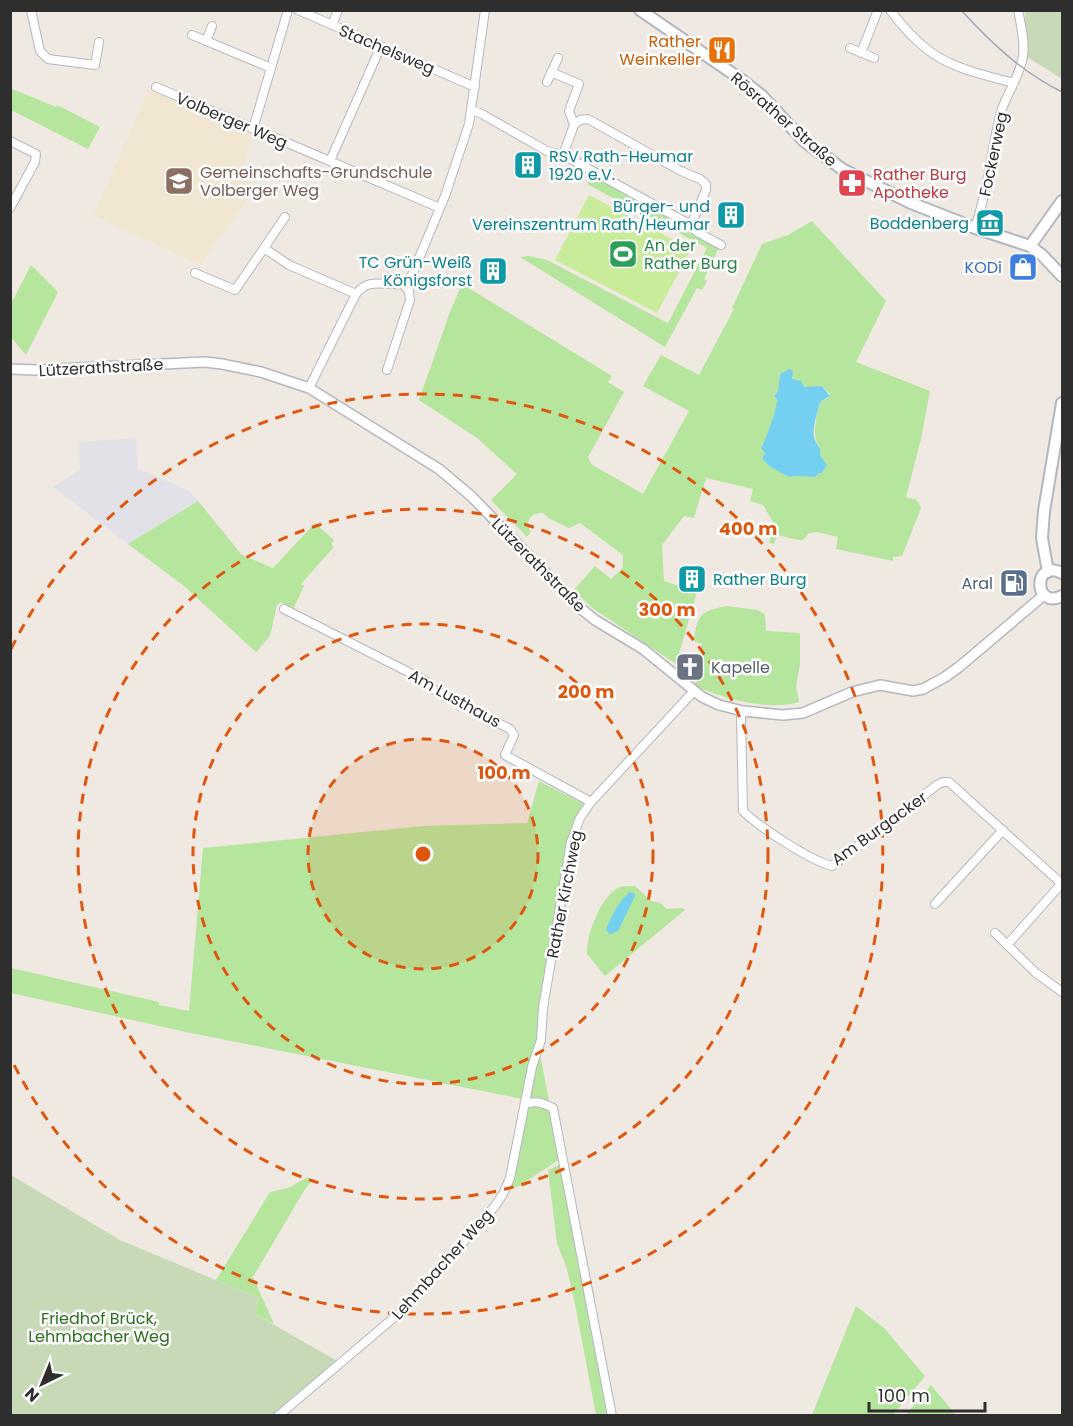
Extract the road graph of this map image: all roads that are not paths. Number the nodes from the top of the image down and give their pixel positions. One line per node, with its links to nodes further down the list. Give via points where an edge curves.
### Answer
1 (31, 10): 14 (street, via 40,51 48,59 95,65)
2 (288, 10): 20 (street)
3 (298, 10): 10 (street, Stachelsweg)
4 (338, 10): 10 (street)
5 (485, 10): 25 (street)
6 (878, 10): 17 (street)
7 (890, 10): 23 (street, via 907,33 939,59)
8 (1018, 10): 23 (street, Fockerweg, via 1023,55)
9 (643, 12): 37 (main road, Rösrather Straße, via 742,80 804,141 842,169 911,203)
10 (332, 25): 15 (street, Stachelsweg)
11 (212, 27): 13 (street)
12 (192, 35): 13 (street)
13 (206, 41): 20 (street)
14 (99, 42)
15 (381, 46): 25 (street, Stachelsweg); 31 (street)
16 (850, 48): 17 (street)
17 (861, 52): 19 (street)
18 (558, 58): 21 (street)
19 (874, 58)
20 (271, 68): 28 (street)
21 (552, 72): 22 (street); 27 (street, via 579,84 569,111)
22 (547, 82)
23 (1014, 83): 37 (street, Fockerweg, via 1002,110)
24 (156, 87): 28 (street, Volberger Weg)
25 (475, 87): 26 (street)
26 (472, 111): 30 (street, via 547,151); 34 (street)
27 (574, 125): 30 (street); 36 (street, via 588,119 706,184)
28 (253, 129): 31 (street, Volberger Weg)
29 (10, 141): 33 (street, via 36,154)
30 (563, 155): 36 (street)
31 (330, 161): 34 (street, Volberger Weg)
32 (1062, 201): 39 (main road)
33 (10, 208)
34 (440, 208): 43 (street, via 412,275)
35 (285, 217): 40 (street)
36 (691, 225): 38 (street)
37 (975, 228): 39 (main road, Rösrather Straße)
38 (722, 245)
39 (1030, 246): 42 (main road, Rösrather Straße)
40 (264, 248): 41 (street, via 235,290); 44 (street, via 289,264)
41 (195, 273)
42 (1062, 276)
43 (403, 284): 44 (street, via 370,283); 46 (street, via 410,300)
44 (356, 294): 47 (street)
45 (10, 369): 47 (street, Lützerathstraße, via 222,364)
46 (387, 370)
47 (309, 388): 54 (street, Lützerathstraße, via 450,478 579,607 643,649)
48 (1062, 407): 49 (main road, via 1042,529)
49 (1048, 572): 50 (main road); 51 (main road, via 1040,582)
50 (1062, 573)
51 (1044, 595): 52 (main road); 55 (street, Lützerathstraße, via 959,667 923,689 869,686 803,713)
52 (1062, 596)
53 (284, 609): 56 (street, Am Lusthaus, via 426,681 434,690 510,729 514,735 505,755)
54 (694, 691): 55 (street, Lützerathstraße, via 711,702); 56 (street, Rather Kirchweg)
55 (743, 711): 57 (street, Am Burgacker, via 743,811 825,865 832,867 943,782 956,786)
56 (591, 802): 63 (street, Rather Kirchweg, via 571,842 543,1008 542,1041)
57 (1003, 830): 58 (street, Am Burgacker); 59 (street)
58 (1062, 884): 61 (street)
59 (935, 904)
60 (995, 933): 61 (street)
61 (1007, 945): 62 (street)
62 (1062, 992)
63 (532, 1067): 64 (street, Lehmbacher Weg)
64 (525, 1104): 65 (street, Lehmbacher Weg, via 510,1178 495,1206 404,1309); 66 (street, via 542,1102 553,1108)
65 (278, 1416)
66 (612, 1416)

